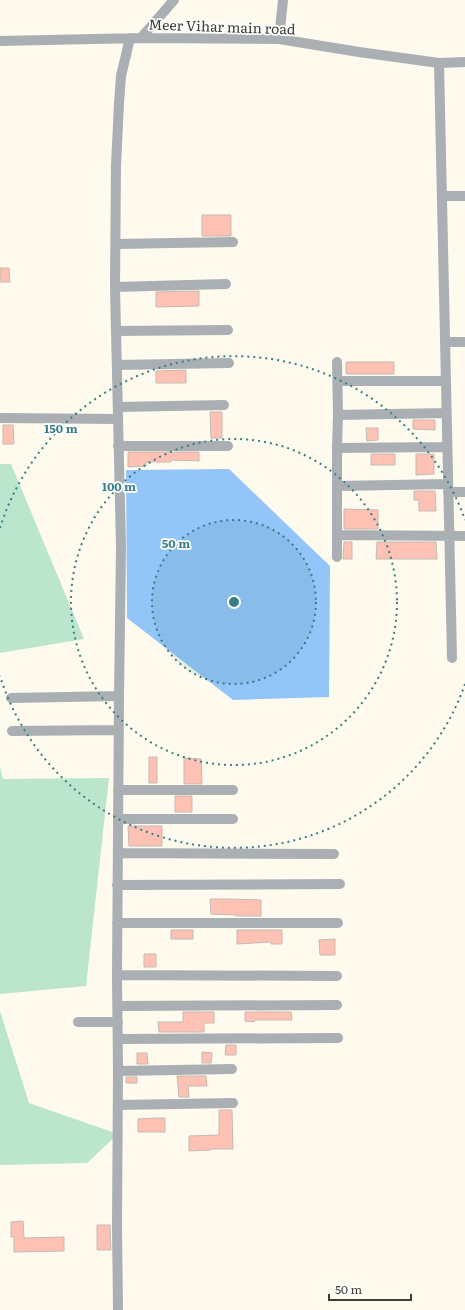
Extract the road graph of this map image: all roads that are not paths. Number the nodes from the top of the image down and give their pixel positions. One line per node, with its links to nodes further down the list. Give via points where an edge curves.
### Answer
1 (174, 0): 3 (street)
2 (283, 0): 4 (street)
3 (136, 38): 4 (street, Meer Vihar main road); 5 (street, Meer Vihar main road); 11 (street, via 121,76 116,166)
4 (279, 39): 6 (street, Meer Vihar main road)
5 (0, 41)
6 (439, 62): 7 (street, Meer Vihar main road); 8 (street)
7 (465, 62)
8 (442, 196): 9 (street); 16 (street)
9 (465, 196)
10 (233, 242): 11 (street)
11 (116, 244): 13 (street)
12 (226, 284): 13 (street)
13 (115, 287): 15 (street)
14 (228, 330): 15 (street)
15 (116, 331): 20 (street)
16 (445, 342): 17 (street); 21 (street)
17 (465, 342)
18 (337, 362): 22 (street)
19 (230, 363): 20 (street)
20 (117, 365): 24 (street)
21 (446, 381): 22 (street); 25 (street)
22 (338, 382): 26 (street)
23 (224, 405): 24 (street)
24 (118, 407): 28 (street)
25 (446, 413): 26 (street); 31 (street)
26 (338, 415): 32 (street)
27 (0, 418): 28 (street)
28 (117, 419): 29 (street)
29 (118, 446): 30 (street); 41 (street, via 121,546)
30 (228, 446)
31 (447, 447): 32 (street); 34 (street)
32 (337, 448): 33 (street)
33 (337, 486): 34 (street); 36 (street)
34 (448, 488): 35 (street); 37 (street)
35 (465, 492)
36 (337, 534): 37 (street); 39 (street)
37 (449, 536): 38 (street); 40 (street)
38 (465, 536)
39 (337, 557)
40 (452, 658)
41 (119, 696): 42 (street); 43 (street)
42 (11, 698)
43 (119, 730): 44 (street); 45 (street)
44 (12, 731)
45 (118, 790): 46 (street); 47 (street)
46 (233, 790)
47 (118, 819): 48 (street); 49 (street)
48 (233, 819)
49 (118, 853): 50 (street); 52 (street)
50 (334, 854)
51 (340, 884): 52 (street)
52 (117, 885): 53 (street)
53 (117, 923): 54 (street); 55 (street)
54 (338, 923)
55 (117, 975): 56 (street); 58 (street)
56 (337, 976)
57 (338, 1005): 58 (street)
58 (118, 1006): 60 (street)
59 (78, 1022): 60 (street)
60 (118, 1022): 62 (street)
61 (338, 1038): 62 (street)
62 (118, 1039): 64 (street)
63 (232, 1069): 64 (street)
64 (118, 1071): 66 (street)
65 (233, 1102): 66 (street)
66 (118, 1105): 67 (street)
67 (118, 1310)

